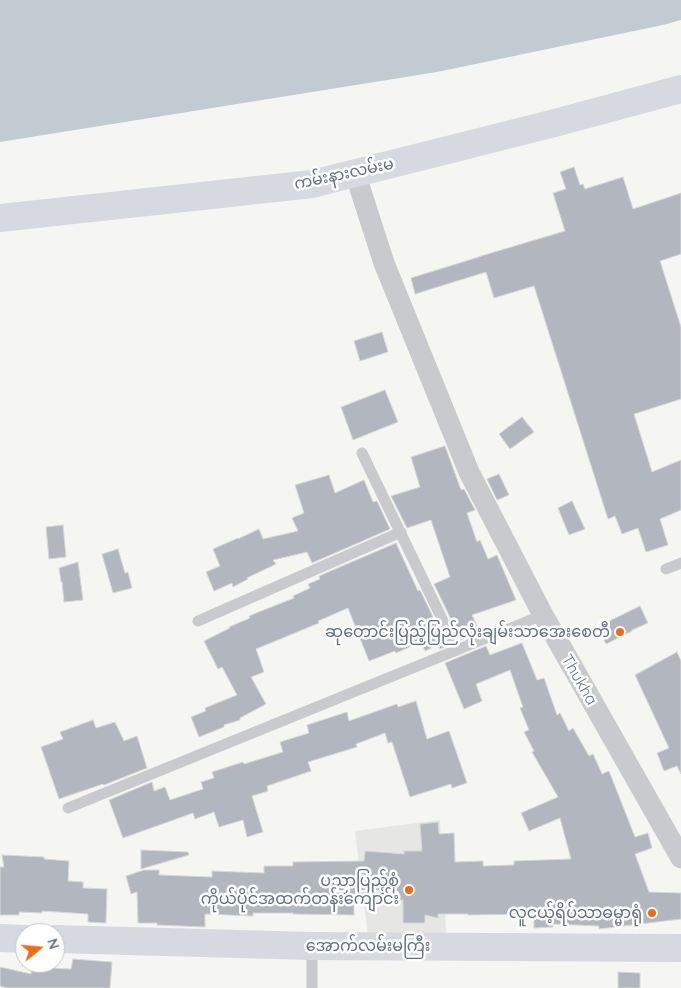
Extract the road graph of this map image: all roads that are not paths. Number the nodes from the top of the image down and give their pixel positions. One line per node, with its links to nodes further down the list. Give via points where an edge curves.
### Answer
1 (681, 89): 2 (main road, ကမ်းနားလမ်းမ)
2 (355, 173): 3 (main road, ကမ်းနားလမ်းမ, via 312,184); 8 (street, Thukha, via 384,263 468,472)
3 (0, 218)
4 (362, 453): 5 (lane)
5 (401, 532): 9 (lane); 10 (lane)
6 (681, 563): 7 (lane)
7 (666, 569)
8 (542, 615): 10 (lane); 12 (street, Thukha)
9 (198, 621)
10 (457, 650): 11 (lane)
11 (68, 808)
12 (681, 858)
13 (0, 938): 14 (main road)
14 (15, 938)
15 (65, 939): 16 (main road, အောက်လမ်းမကြီး)
16 (312, 946): 17 (main road, အောက်လမ်းမကြီး); 18 (lane)
17 (681, 948)
18 (312, 988)

